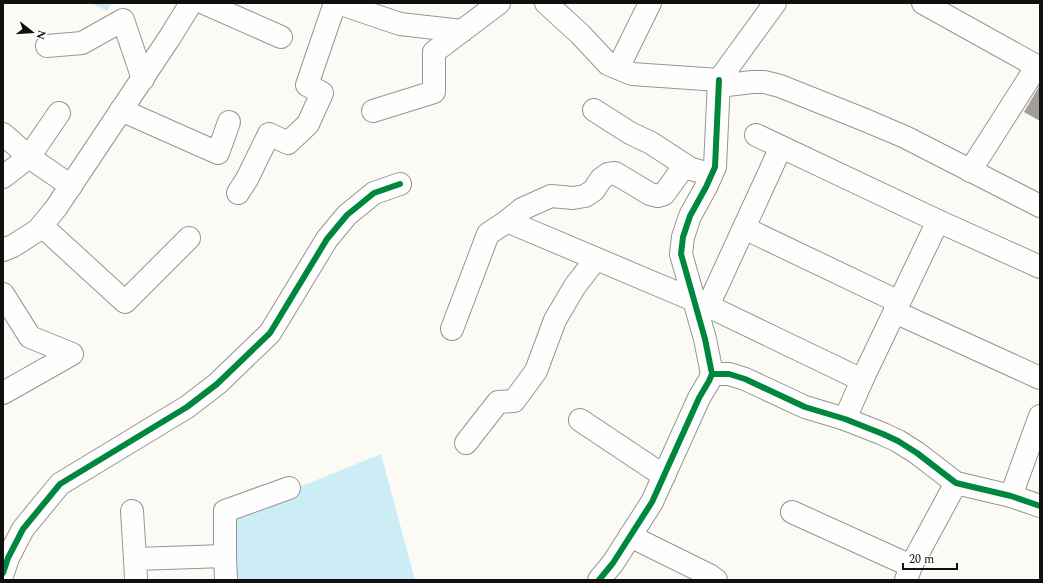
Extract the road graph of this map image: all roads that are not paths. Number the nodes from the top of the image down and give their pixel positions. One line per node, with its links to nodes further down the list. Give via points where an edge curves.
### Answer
1 (191, 3): 14 (street)
2 (204, 3): 10 (street)
3 (336, 3): 9 (street, via 400,24); 31 (street, via 307,85 322,93 308,124 288,143 269,134 248,179)
4 (500, 3): 9 (street)
5 (546, 3): 13 (street, via 608,64)
6 (650, 3): 13 (street)
7 (775, 3): 15 (street)
8 (930, 5): 12 (street)
9 (462, 31): 18 (street, via 434,52 434,92)
10 (281, 37)
11 (47, 46): 14 (street, via 82,43 123,20)
12 (1038, 67): 26 (street)
13 (618, 68): 15 (street, via 632,74)
14 (143, 79): 16 (street)
15 (719, 83): 26 (street, via 764,82 780,86 905,137); 27 (street, via 715,167)
16 (121, 110): 20 (street, via 218,152); 30 (street)
17 (594, 110): 25 (street)
18 (373, 111)
19 (59, 113): 24 (street)
20 (229, 122)
21 (3, 134): 24 (street)
22 (756, 135): 23 (street)
23 (781, 147): 33 (street); 36 (street)
24 (29, 157): 28 (street); 30 (street)
25 (685, 165): 27 (street); 34 (street, via 664,194 658,196 650,194 615,173 608,174 585,196 551,196 522,209)
26 (970, 171): 32 (street)
27 (712, 174): 42 (street, via 690,216 681,254)
28 (3, 177)
29 (400, 184): 63 (street, via 374,193 347,215 327,239 270,333 217,384 187,407 60,484 23,529)
30 (71, 186): 35 (street)
31 (238, 193)
32 (1040, 206)
33 (938, 221): 40 (street); 43 (street)
34 (506, 222): 39 (street); 44 (street, via 488,234)
35 (42, 226): 37 (street, via 125,302); 38 (street)
36 (744, 228): 42 (street); 43 (street)
37 (189, 238)
38 (3, 250)
39 (596, 258): 42 (street); 52 (street, via 575,286 555,320 536,371 514,401 498,402)
40 (1040, 267)
41 (3, 294): 48 (street, via 30,337 72,354)
42 (701, 303): 45 (street); 47 (street)
43 (897, 307): 46 (street); 47 (street)
44 (462, 318)
45 (712, 374): 50 (street, via 729,374 805,407); 53 (street)
46 (1040, 377)
47 (862, 380): 50 (street)
48 (3, 393)
49 (1040, 416): 56 (street)
50 (845, 419): 54 (street, via 898,441)
51 (580, 420): 53 (street)
52 (466, 443)
53 (664, 476): 60 (street, via 652,502)
54 (956, 483): 56 (street); 64 (street)
55 (290, 488): 61 (street, via 225,511)
56 (1011, 496): 57 (street)
57 (1040, 506)
58 (132, 511): 62 (street)
59 (792, 512): 64 (street)
60 (630, 536): 66 (street, via 613,563); 67 (street)
61 (225, 556): 62 (street); 65 (street)
62 (136, 570)
63 (3, 573)
64 (908, 573)
65 (226, 580)
66 (598, 580)
67 (716, 580)

